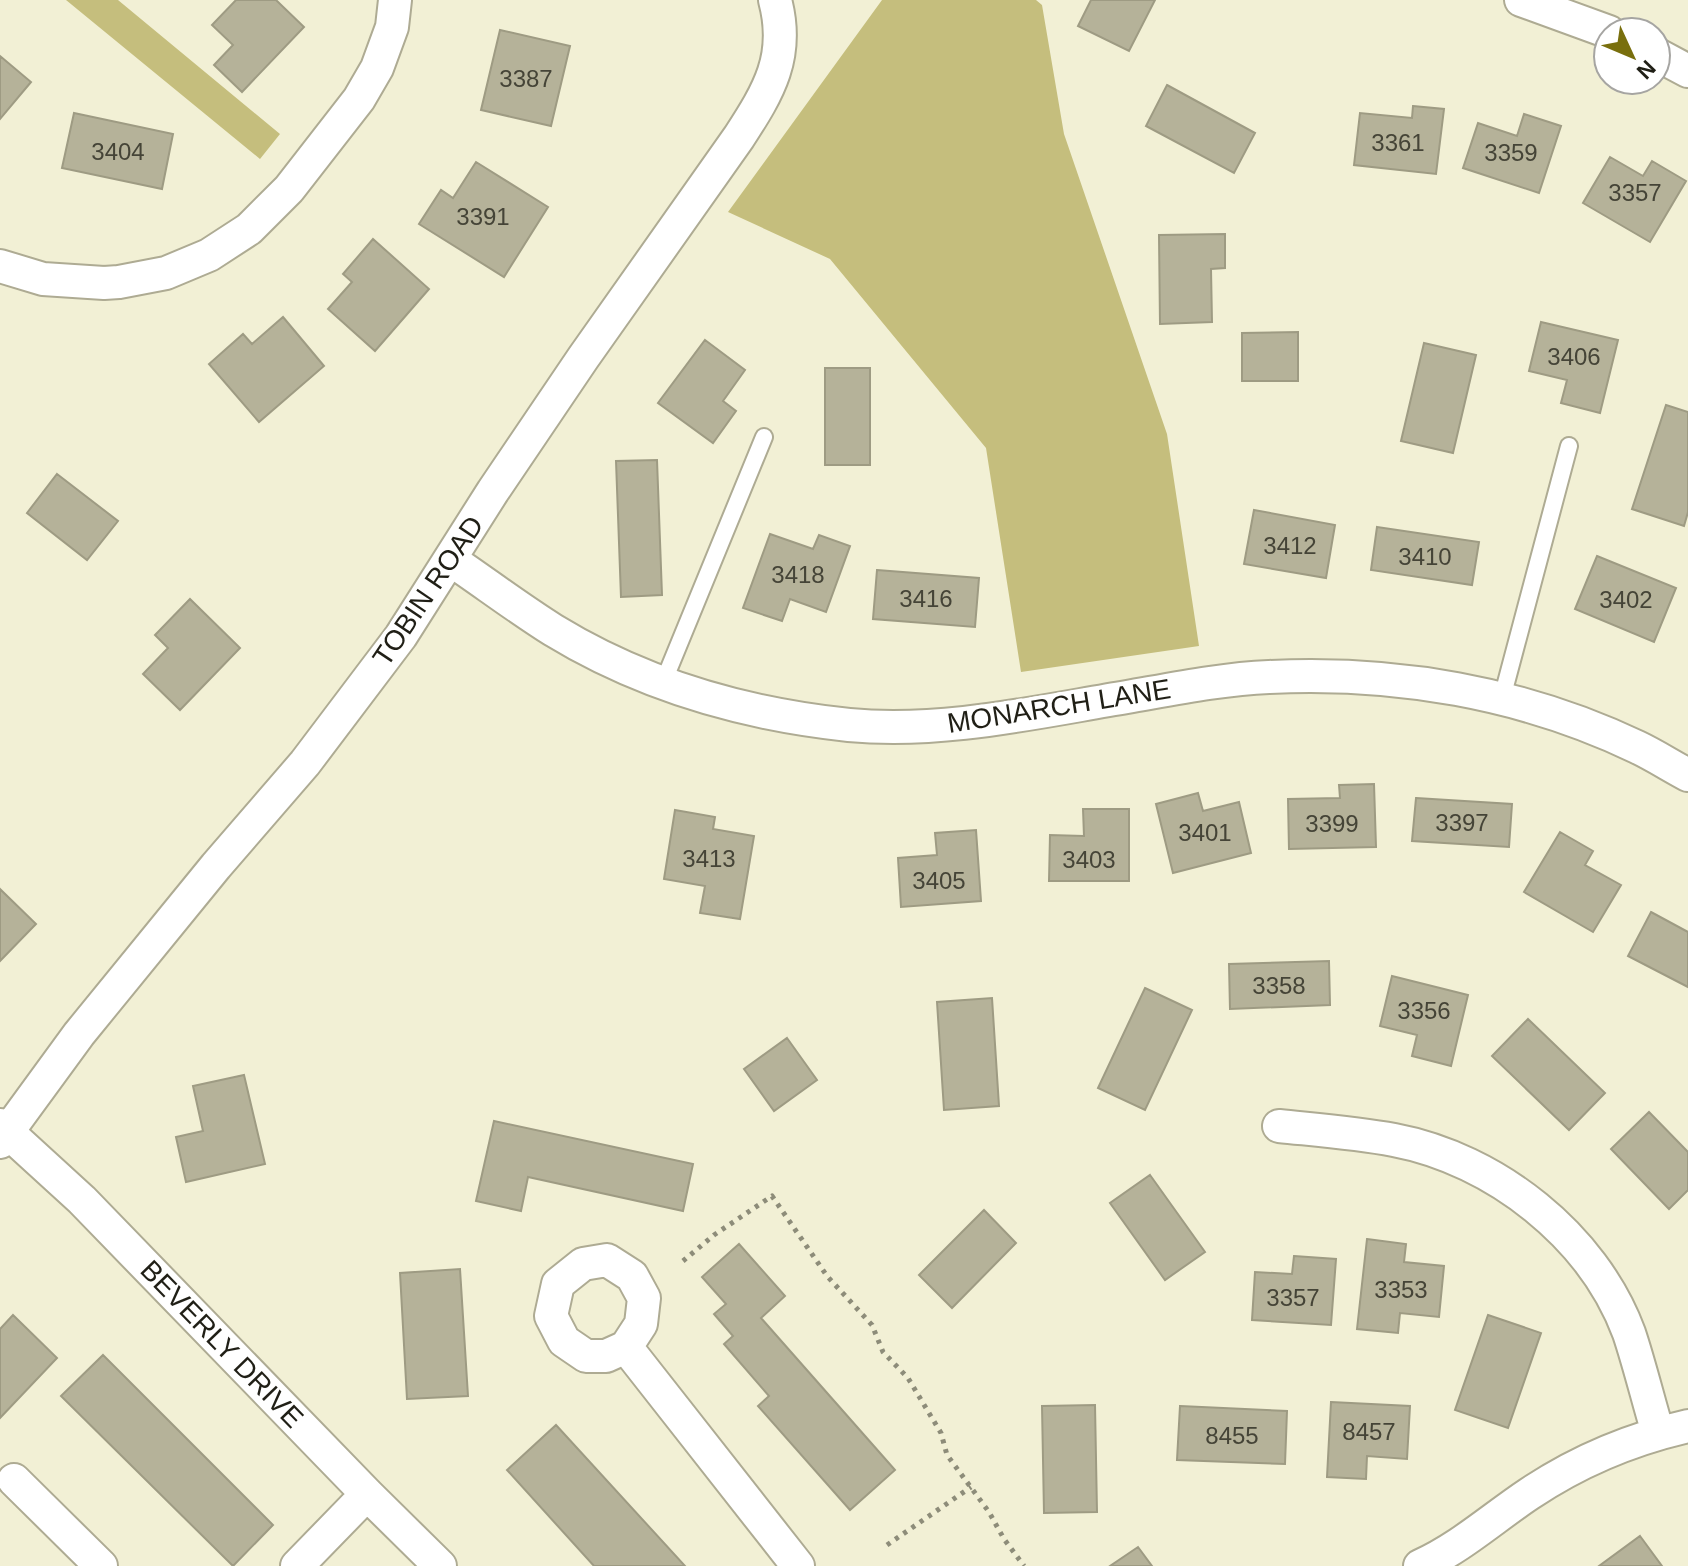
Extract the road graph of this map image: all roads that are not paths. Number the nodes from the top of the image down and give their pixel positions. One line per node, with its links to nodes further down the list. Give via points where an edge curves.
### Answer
1 (395, 0): 5 (street, via 392,27 359,99 289,189 249,229 209,255 166,273 119,282 43,279)
2 (775, 0): 8 (street, TOBIN ROAD, via 780,47 760,105 583,358)
3 (1521, 0): 4 (street)
4 (1592, 26)
5 (0, 266)
6 (764, 437): 9 (lane)
7 (1569, 446): 10 (lane)
8 (451, 560): 9 (street, MONARCH LANE, via 554,630); 13 (street, TOBIN ROAD, via 305,763)
9 (663, 683): 10 (street, MONARCH LANE, via 769,714 911,727 1266,677 1365,676)
10 (1502, 698): 11 (street, MONARCH LANE, via 1637,747)
11 (1688, 775)
12 (1279, 1126): 15 (street, via 1396,1140 1495,1178 1536,1205 1577,1246 1608,1289)
13 (2, 1133): 17 (street, BEVERLY DRIVE, via 82,1200)
14 (626, 1347): 21 (street)
15 (1673, 1429): 22 (street, via 1576,1466)
16 (14, 1480): 18 (street)
17 (367, 1494): 19 (street); 20 (street, BEVERLY DRIVE)
18 (101, 1566)
19 (297, 1566)
20 (440, 1566)
21 (798, 1566)
22 (1420, 1566)

